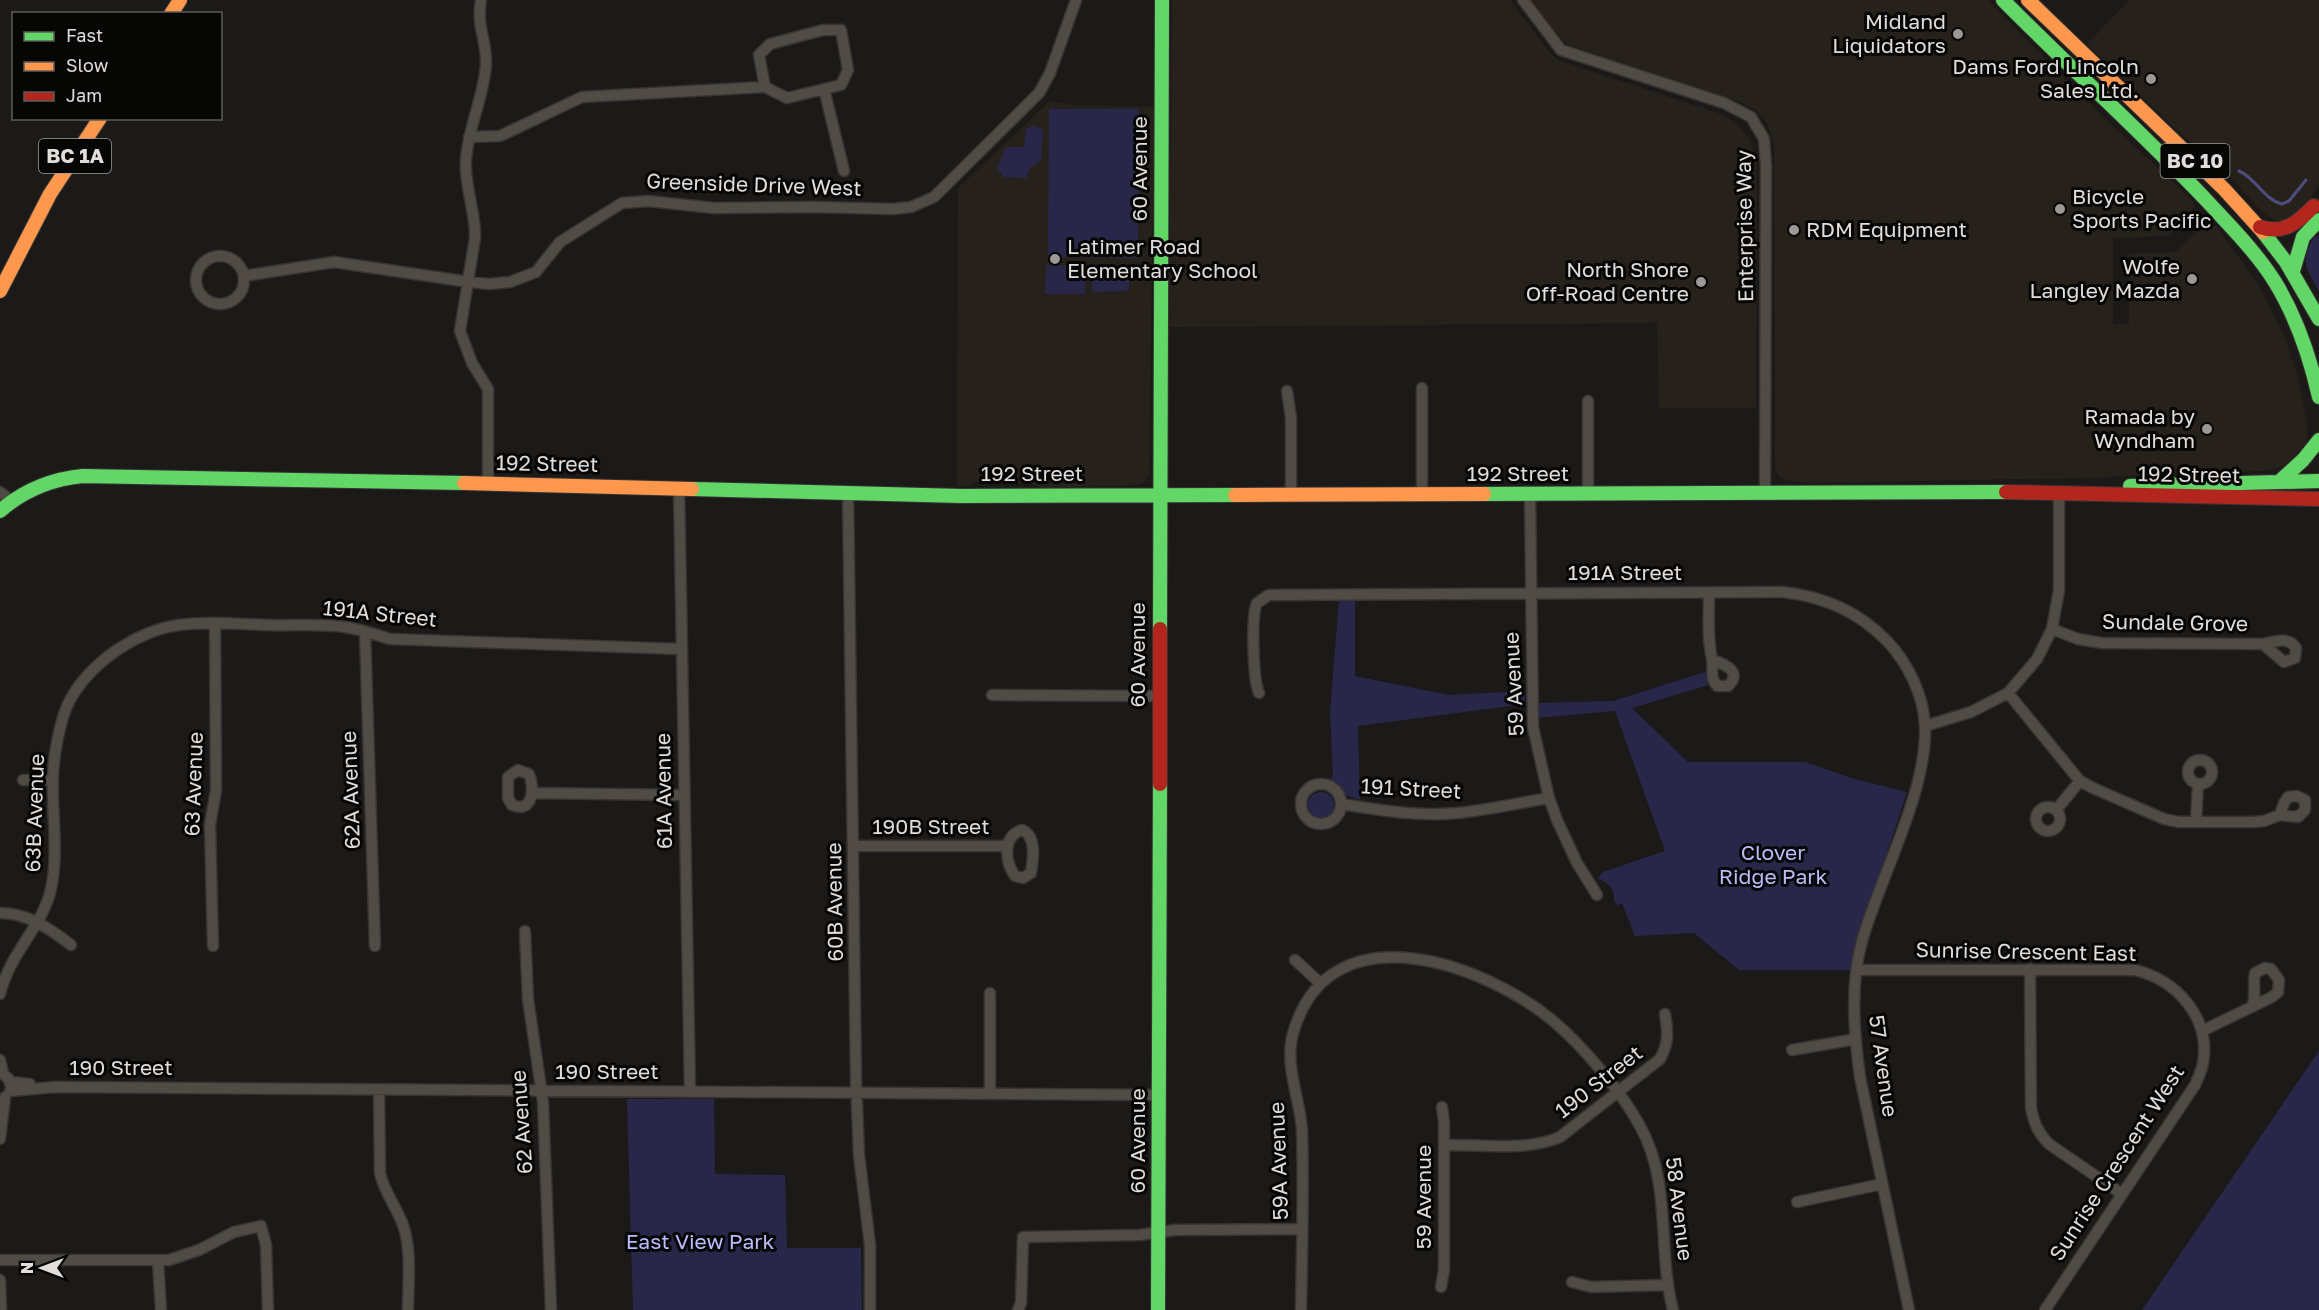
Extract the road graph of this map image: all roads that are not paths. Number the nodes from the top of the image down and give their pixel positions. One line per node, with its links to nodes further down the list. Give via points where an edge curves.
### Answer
1 (481, 0): 10 (street, via 478,22 485,75)
2 (1076, 0): 18 (street, Greenside Drive West, via 1039,93 924,203 893,209 622,203 560,242 536,272 523,279 489,284)
3 (1162, 0): 36 (main road, 60 Avenue)
4 (1523, 0): 32 (street, Enterprise Way, via 1561,50 1724,103 1751,117 1764,139)
5 (2003, 0): 23 (main road, BC 10, via 2181,174 2251,251 2274,280 2296,320)
6 (2028, 0): 14 (main road, BC 10, via 2228,191)
7 (765, 87): 8 (street, via 787,98); 8 (street, via 759,55 770,44 823,30 841,30 848,70 841,85); 10 (street, via 582,97 500,136)
8 (824, 89): 11 (street)
9 (99, 120): 12 (main road, BC 1A)
10 (469, 137): 18 (street, via 466,175 476,227)
11 (844, 171)
12 (50, 194): 16 (main road, via 36,208); 19 (main road, BC 1A)
13 (2318, 210): 14 (main road, via 2281,231); 15 (main road, via 2303,237)
14 (2260, 227): 15 (main road, BC 10)
15 (2293, 271): 20 (main road, BC 10)
16 (0, 274)
17 (244, 276): 17 (street, via 237,262 223,255 215,256 201,264 196,287 206,300 221,304 241,292); 18 (street, Greenside Drive West, via 334,262)
18 (469, 282): 28 (street, via 460,331 472,363 488,389)
19 (0, 291)
20 (2319, 319)
21 (1422, 388): 34 (street)
22 (1287, 391): 37 (street, via 1292,418)
23 (2319, 397)
24 (1588, 401): 33 (street)
25 (2319, 440): 26 (main road)
26 (2280, 481): 27 (main road, 192 Street); 31 (main road, 192 Street, via 2094,487)
27 (2319, 481)
28 (488, 483): 29 (main road, 192 Street); 38 (main road, 192 Street, via 83,476)
29 (679, 488): 30 (main road, 192 Street); 47 (street, 61A Avenue)
30 (848, 492): 36 (main road, 192 Street); 66 (street, 60B Avenue)
31 (2059, 492): 32 (main road, 192 Street); 39 (main road, 192 Street); 44 (street, via 2059,590)
32 (1766, 493): 33 (main road, 192 Street)
33 (1588, 494): 35 (main road, 192 Street)
34 (1422, 495): 35 (main road, 192 Street); 37 (main road, 192 Street)
35 (1530, 495): 41 (street, 59 Avenue)
36 (1159, 496): 37 (main road, 192 Street); 53 (main road, 60 Avenue)
37 (1292, 496)
38 (5, 497): 40 (main road, 192 Street)
39 (2319, 499)
40 (0, 511)
41 (1530, 592): 42 (street, 191A Street); 50 (street, 191A Street, via 1269,595 1257,603 1254,614 1255,680); 61 (street, 59 Avenue, via 1533,727)
42 (1709, 593): 48 (street); 54 (street, 191A Street, via 1794,594 1832,604 1860,618 1882,635 1903,660 1912,676)
43 (215, 623): 45 (street, 191A Street, via 350,628); 49 (street, 191A Street, via 177,625 147,633 108,656); 73 (street, 63 Avenue, via 216,790 210,825)
44 (2052, 629): 46 (street, Sundale Grove, via 2102,643); 51 (street, via 2037,659)
45 (365, 632): 47 (street, 191A Street, via 390,639); 74 (street, 62A Avenue)
46 (2263, 644)
47 (680, 649): 60 (street, 61A Avenue)
48 (1712, 660)
49 (90, 674): 56 (street, 63B Avenue, via 74,693 63,719 55,749)
50 (1259, 693)
51 (2008, 693): 54 (street, via 1971,712); 57 (street)
52 (992, 695): 53 (street)
53 (1159, 696): 95 (main road, 60 Avenue)
54 (1925, 726): 77 (street, 57 Avenue, via 1915,790 1862,941)
55 (23, 780): 56 (street)
56 (53, 780): 70 (street, 63B Avenue, via 55,869 48,900)
57 (2080, 781): 63 (street); 65 (street, via 2164,819)
58 (2198, 784): 65 (street)
59 (532, 793): 60 (street)
60 (683, 795): 91 (street, 61A Avenue)
61 (1549, 798): 62 (street, 191 Street, via 1455,813 1394,812); 68 (street, 59 Avenue, via 1565,839)
62 (1341, 804)
63 (2056, 810)
64 (2280, 815): 65 (street, via 2253,822)
65 (2196, 822)
66 (854, 846): 67 (street, 190B Street); 93 (street, 60B Avenue)
67 (1008, 846)
68 (1598, 895)
69 (0, 913): 70 (street)
70 (36, 923): 72 (street); 80 (street, 63B Avenue, via 8,969)
71 (525, 931): 90 (street, 62 Avenue, via 528,999)
72 (71, 945)
73 (213, 946)
74 (375, 946)
75 (1295, 960): 78 (street)
76 (2030, 969): 77 (street, Sunrise Crescent East); 83 (street, Sunrise Crescent East, via 2121,968 2149,974 2176,990 2192,1008); 100 (street, via 2034,1122 2049,1144)
77 (1857, 970): 85 (street, 57 Avenue)
78 (1320, 983): 84 (street, 59A Avenue, via 1347,964 1363,960 1385,957 1425,961 1475,976 1509,992); 102 (street, 59A Avenue, via 1304,1003 1291,1041 1302,1129)
79 (990, 993): 94 (street)
80 (0, 994)
81 (2252, 1007): 83 (street)
82 (1665, 1014): 92 (street, 190 Street, via 1668,1035 1660,1059)
83 (2202, 1031): 100 (street, Sunrise Crescent West, via 2204,1062 2195,1085)
84 (1566, 1033): 92 (street, 58 Avenue)
85 (1856, 1039): 86 (street); 99 (street, 57 Avenue)
86 (1792, 1050)
87 (0, 1060): 88 (street)
88 (5, 1086): 89 (street, 190 Street); 97 (street)
89 (379, 1089): 90 (street, 190 Street); 113 (street, via 380,1173 404,1227)
90 (542, 1091): 91 (street, 190 Street); 114 (street, 62 Avenue)
91 (690, 1092): 93 (street, 190 Street)
92 (1619, 1093): 98 (street, 190 Street, via 1572,1130 1550,1141 1529,1145); 108 (street, 58 Avenue, via 1655,1158)
93 (857, 1094): 94 (street, 190 Street); 115 (street, 60B Avenue, via 859,1155 870,1245)
94 (990, 1094): 95 (street, 190 Street)
95 (1159, 1095): 103 (main road, 60 Avenue)
96 (1442, 1107): 98 (street, 59 Avenue)
97 (0, 1139)
98 (1444, 1145): 109 (street, 59 Avenue)
99 (1882, 1184): 101 (street); 120 (street, 57 Avenue)
100 (2122, 1194): 121 (street, Sunrise Crescent West)
101 (1797, 1202)
102 (1302, 1229): 103 (street); 118 (street, 59A Avenue)
103 (1158, 1232): 116 (street, via 1023,1237 1022,1303); 117 (main road, 60 Avenue)
104 (0, 1260): 105 (street)
105 (158, 1261): 111 (street); 112 (street, via 182,1257 234,1232 261,1226 266,1245)
106 (0, 1280): 110 (street)
107 (1572, 1282): 108 (street, via 1591,1287)
108 (1668, 1285): 119 (street, 58 Avenue)
109 (1441, 1287)
110 (1, 1310)
111 (161, 1310)
112 (268, 1310)
113 (408, 1310)
114 (551, 1310)
115 (870, 1310)
116 (1018, 1310)
117 (1158, 1310)
118 (1301, 1310)
119 (1673, 1310)
120 (1909, 1310)
121 (2045, 1310)

